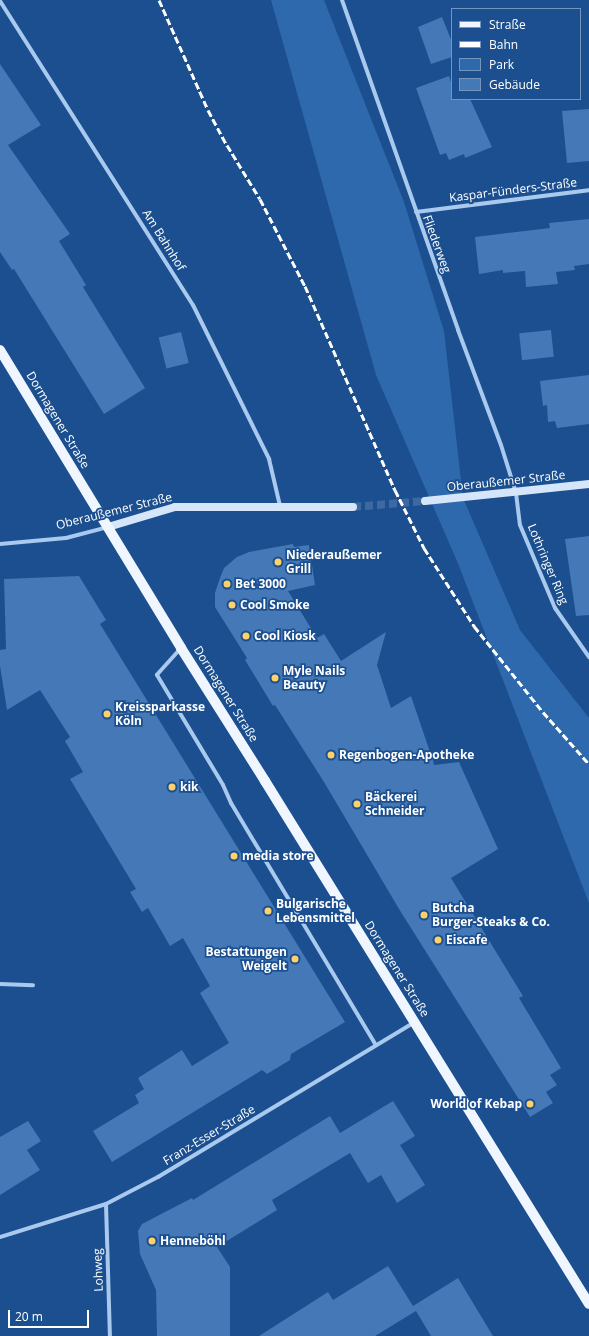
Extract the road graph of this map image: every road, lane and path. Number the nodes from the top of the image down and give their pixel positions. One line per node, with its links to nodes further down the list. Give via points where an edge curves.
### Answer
1 (342, 0): 4 (street, Fliederweg)
2 (0, 1): 9 (street, Am Bahnhof, via 193,305 269,459)
3 (589, 190): 4 (street, Kaspar-Fünders-Straße)
4 (416, 212): 7 (street, Fliederweg)
5 (0, 350): 11 (main road, Dormagener Straße)
6 (589, 484): 7 (main road, Oberaußemer Straße)
7 (516, 493): 8 (main road, Oberaußemer Straße); 14 (street, Lothringer Ring, via 520,524 555,608)
8 (425, 501)
9 (280, 506): 10 (main road, Oberaußemer Straße); 11 (main road, Oberaußemer Straße, via 175,507)
10 (353, 507)
11 (108, 527): 12 (street, Oberaußemer Straße, via 66,538); 13 (main road, Dormagener Straße)
12 (0, 544)
13 (181, 648): 17 (main road, Dormagener Straße); 18 (street, Dormagener Straße, via 157,675)
14 (589, 656)
15 (0, 984): 16 (street)
16 (33, 985)
17 (415, 1022): 18 (street, Franz-Esser-Straße); 21 (main road, Dormagener Straße)
18 (376, 1045): 19 (street, Franz-Esser-Straße, via 158,1177)
19 (106, 1204): 20 (street, Franz-Esser-Straße); 22 (street, Lohweg)
20 (0, 1237)
21 (589, 1304)
22 (110, 1336)

